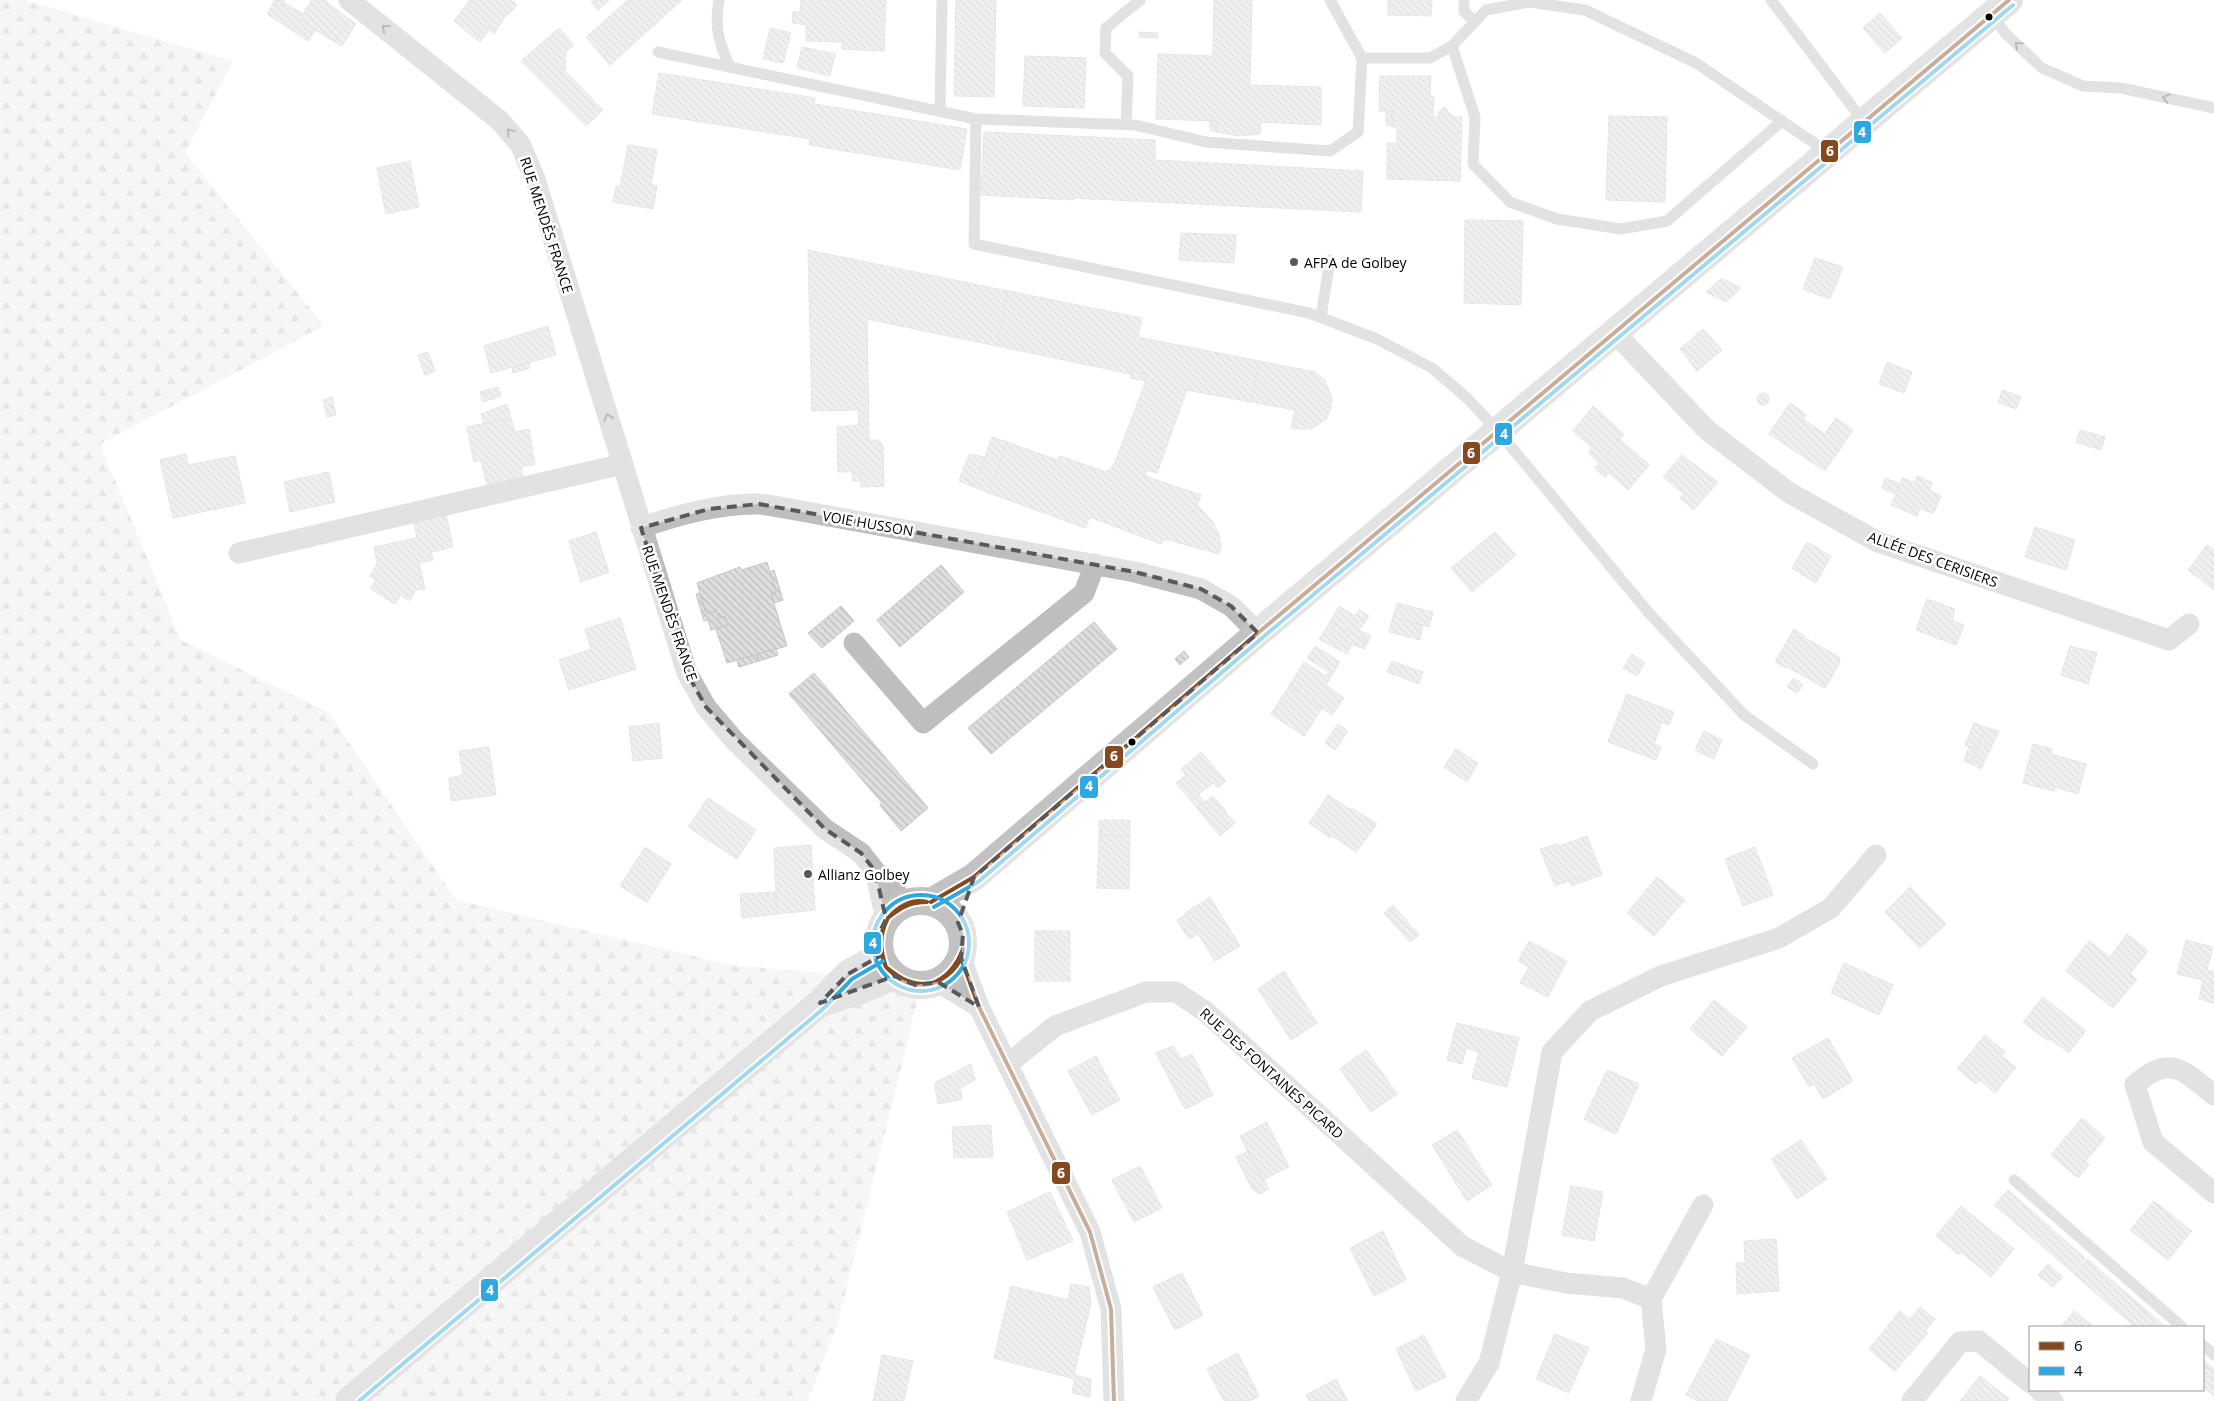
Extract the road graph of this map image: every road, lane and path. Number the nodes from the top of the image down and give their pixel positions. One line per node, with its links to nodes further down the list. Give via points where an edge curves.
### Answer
1 (349, 0): 25 (street, RUE MENDÈS FRANCE, one-way to 1, via 535,179 520,144 499,120)
2 (719, 0): 13 (lane, via 715,19 720,45)
3 (942, 0): 15 (lane)
4 (1140, 0): 19 (lane, via 1106,28 1105,54 1128,76)
5 (1330, 0): 12 (lane)
6 (1464, 0): 9 (lane, via 1464,11)
7 (1771, 0): 18 (lane)
8 (2001, 7): 14 (lane, one-way to 8, via 2121,88 2083,86 2042,68 2005,33); 18 (main road)
9 (1475, 22): 10 (lane); 17 (lane, via 1486,10 1530,2 1585,10 1696,63)
10 (1452, 46): 12 (lane, via 1430,58); 17 (lane, via 1475,117 1473,164 1510,202 1558,219 1622,229 1666,221)
11 (658, 52): 13 (lane)
12 (1362, 58): 19 (lane, via 1358,132 1330,151 1206,142)
13 (730, 67): 15 (lane)
14 (2214, 108)
15 (940, 111): 16 (lane)
16 (976, 119): 19 (lane); 22 (lane, via 974,244)
17 (1782, 121): 20 (lane)
18 (1864, 122): 20 (main road)
19 (1126, 125)
20 (1829, 153): 23 (main road)
21 (1330, 260): 22 (lane)
22 (1321, 317): 24 (lane, via 1376,339 1432,368)
23 (1615, 333): 24 (main road); 29 (street, ALLÉE DES CERISIERS, via 1706,430 1788,492 1878,542 2169,640)
24 (1498, 431): 30 (main road); 32 (lane, via 1649,613 1744,715)
25 (622, 464): 26 (street, RUE MENDÈS FRANCE); 27 (street)
26 (641, 528): 28 (street, VOIE HUSSON, via 709,509 759,504); 35 (street, RUE MENDÈS FRANCE, via 687,673 706,707 734,740 825,829 861,853)
27 (239, 553)
28 (1095, 564): 30 (street, VOIE HUSSON, via 1201,589 1231,606); 31 (street, via 1084,592 923,724)
29 (2189, 624)
30 (1258, 633): 34 (main road)
31 (854, 643)
32 (1812, 764)
33 (1876, 855): 46 (street, via 1831,908 1779,938 1661,976 1590,1011 1552,1052)
34 (974, 876): 35 (main road); 36 (main road)
35 (908, 908): 36 (main road, via 951,914); 38 (main road, via 880,930 878,943)
36 (958, 923): 37 (main road, via 963,934)
37 (961, 958): 39 (main road, via 956,968); 40 (street)
38 (887, 966): 39 (main road, via 904,982 915,985); 54 (main road, via 848,974 820,1003)
39 (938, 982): 40 (street)
40 (979, 1007): 41 (street)
41 (1008, 1064): 46 (street, RUE DES FONTAINES PICARD, via 1055,1026 1146,992 1176,992 1206,1012 1462,1246); 53 (street, via 1090,1232 1110,1309)
42 (2214, 1095): 44 (street, via 2182,1070 2163,1068 2148,1074 2135,1085 2153,1142)
43 (2014, 1180): 48 (lane)
44 (2214, 1194)
45 (1703, 1205): 47 (street)
46 (1512, 1272): 47 (street, RUE DES FONTAINES PICARD, via 1566,1284 1623,1288); 55 (street, via 1489,1363)
47 (1651, 1299): 56 (street, via 1656,1349)
48 (2181, 1326)
49 (2204, 1346): 50 (lane)
50 (2214, 1355)
51 (2029, 1381): 57 (street, via 1979,1341 1960,1342)
52 (2040, 1391): 58 (street)
53 (1118, 1398)
54 (349, 1401)
55 (1466, 1401)
56 (1641, 1401)
57 (1912, 1401)
58 (2053, 1401)

